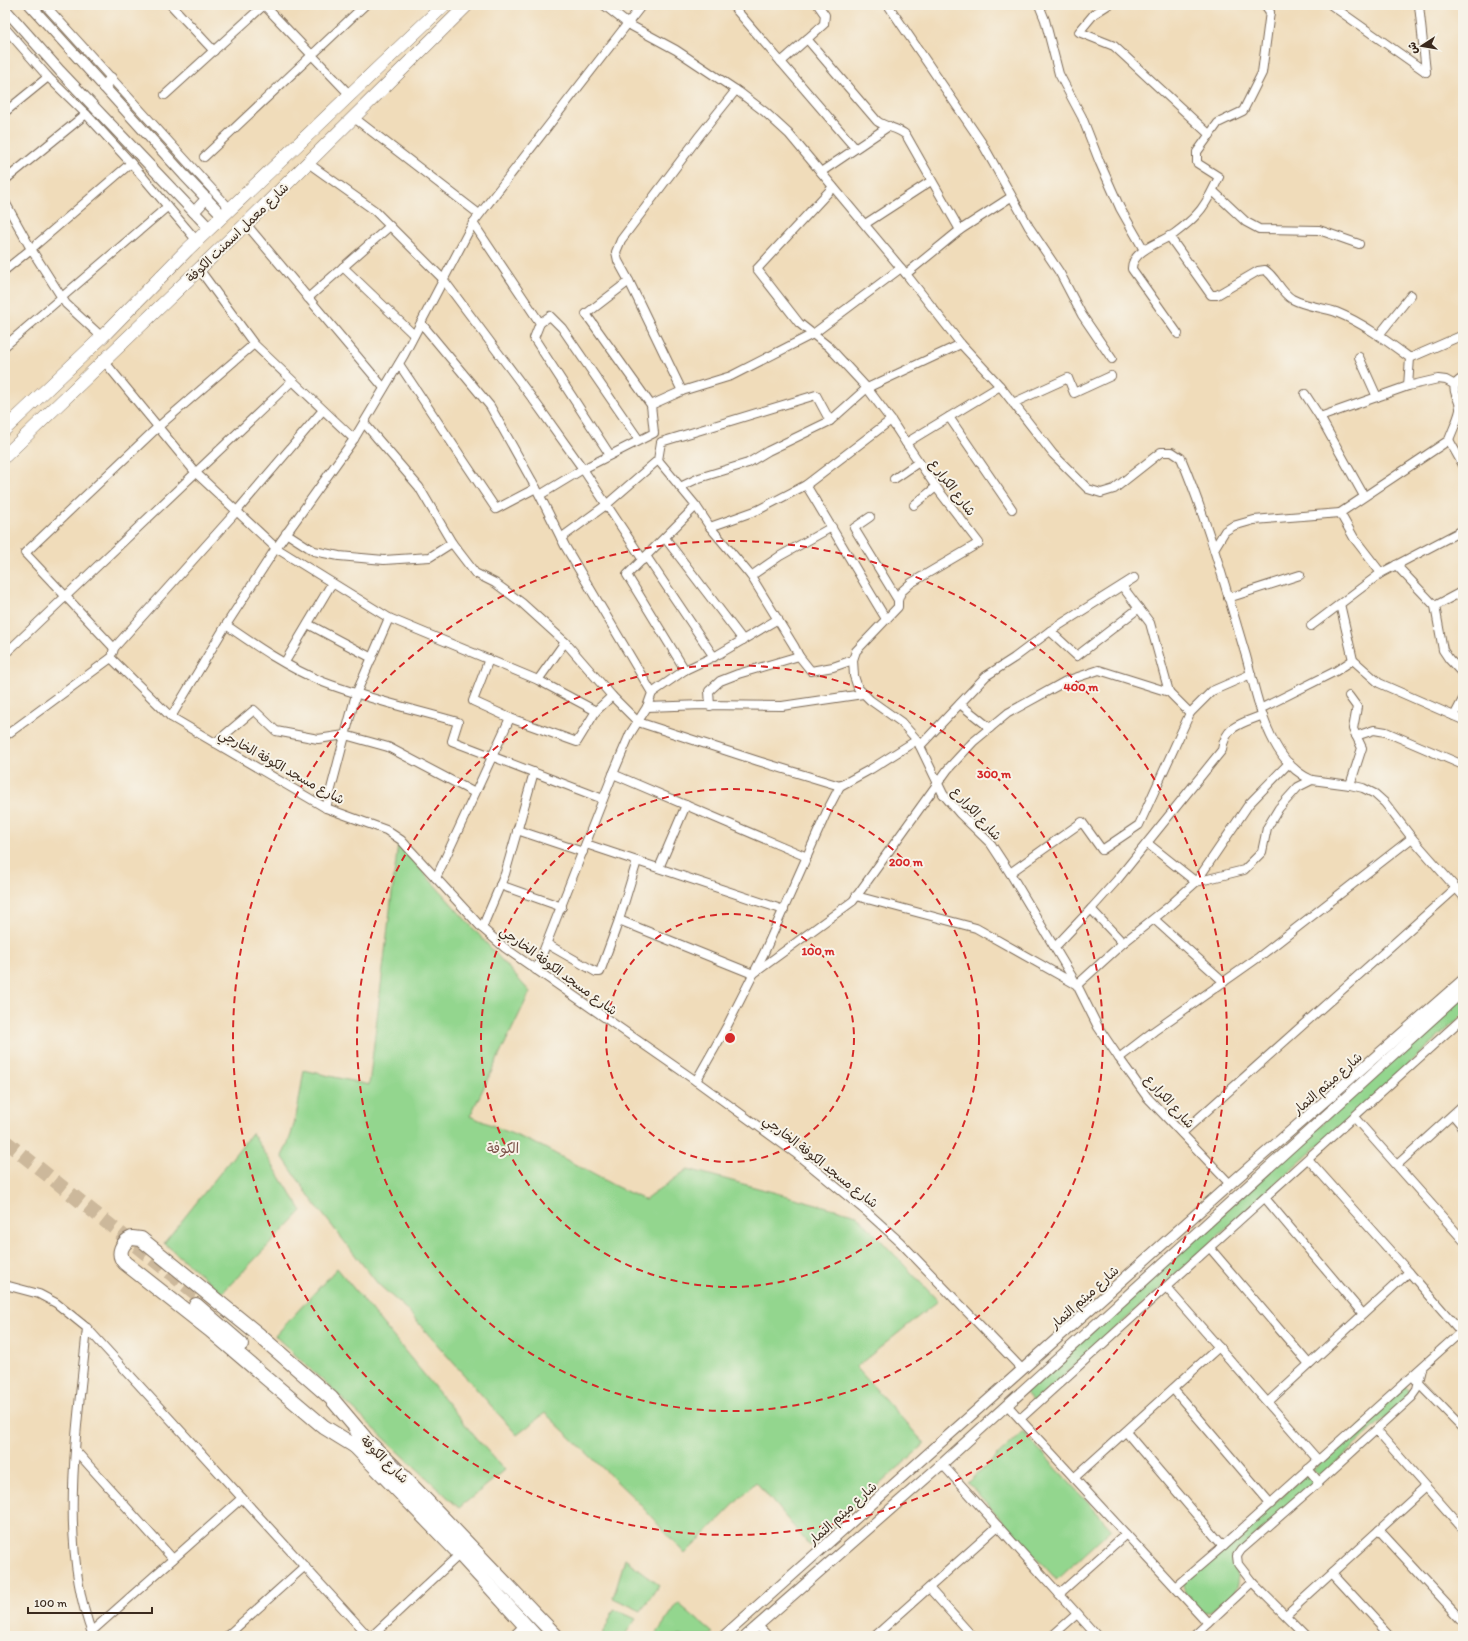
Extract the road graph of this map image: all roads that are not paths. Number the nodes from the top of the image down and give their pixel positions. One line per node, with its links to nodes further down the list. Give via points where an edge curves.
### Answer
1 (30, 5): 28 (street)
2 (45, 5): 27 (street)
3 (171, 5): 23 (street)
4 (264, 5): 23 (street); 24 (street)
5 (444, 5): 31 (main road, شارع معمل اسمنت الكوفة)
6 (467, 5): 35 (main road, شارع معمل اسمنت الكوفة)
7 (604, 5): 20 (street)
8 (642, 5): 20 (street)
9 (732, 5): 25 (street)
10 (818, 5): 22 (street, via 825,15 825,22)
11 (888, 5): 49 (street, via 982,143)
12 (1039, 5): 68 (street, via 1062,80 1082,117 1120,208)
13 (1108, 5): 37 (street, via 1094,14 1079,32 1114,46)
14 (1265, 5): 37 (street, via 1270,12 1262,73 1243,111 1218,123)
15 (1331, 5): 18 (street)
16 (1419, 5): 18 (street, via 1426,72)
17 (361, 7): 24 (street)
18 (1341, 8)
19 (5, 9): 32 (street)
20 (628, 24): 29 (street, via 676,50); 57 (street)
21 (7, 34): 26 (street)
22 (807, 39): 25 (street); 36 (street, via 874,117 881,124)
23 (214, 51): 30 (street)
24 (313, 56): 31 (street); 39 (street)
25 (781, 62): 38 (street)
26 (48, 77): 33 (street); 34 (street)
27 (111, 78): 28 (street); 55 (street)
28 (104, 87): 50 (street)
29 (736, 90): 42 (street, via 777,123); 74 (street, via 621,240 616,252)
30 (165, 95)
31 (350, 95): 43 (main road, شارع معمل اسمنت الكوفة)
32 (90, 103): 34 (street); 54 (street)
33 (5, 112)
34 (85, 113): 40 (street); 44 (street)
35 (353, 117): 41 (main road, شارع معمل اسمنت الكوفة); 57 (street)
36 (889, 126): 38 (street); 45 (street, via 906,135)
37 (1210, 135): 48 (street, via 1197,152 1197,163 1219,177)
38 (855, 148): 42 (street)
39 (204, 157)
40 (131, 163): 53 (street); 67 (street)
41 (308, 163): 47 (main road, شارع معمل اسمنت الكوفة); 61 (street, via 374,210)
42 (821, 172): 46 (street)
43 (267, 174): 47 (main road, via 272,186); 51 (main road, شارع معمل اسمنت الكوفة)
44 (5, 180)
45 (931, 181): 60 (street); 63 (street)
46 (833, 187): 60 (street); 80 (street, شارع الكرار ع, via 758,269 800,323)
47 (281, 190): 56 (main road, شارع معمل اسمنت الكوفة)
48 (1213, 191): 64 (street, via 1199,213); 66 (street, via 1246,222 1259,229 1320,230)
49 (1012, 197): 63 (street); 90 (street, via 1060,273 1082,315)
50 (207, 198): 54 (street); 55 (street)
51 (240, 199): 55 (main road, شارع معمل اسمنت الكوفة); 56 (main road, via 251,203)
52 (5, 202): 67 (street)
53 (167, 207): 65 (street); 76 (street)
54 (194, 212): 62 (street)
55 (227, 212): 62 (main road, شارع معمل اسمنت الكوفة)
56 (256, 214): 59 (main road, شارع معمل اسمنت الكوفة)
57 (479, 214): 58 (street)
58 (473, 222): 73 (street); 79 (street)
59 (246, 224): 70 (main road, شارع معمل اسمنت الكوفة); 77 (street)
60 (865, 224): 72 (street)
61 (390, 226): 69 (street); 73 (street)
62 (210, 229): 65 (main road, شارع معمل اسمنت الكوفة)
63 (960, 230): 72 (street)
64 (1169, 236): 68 (street); 83 (street, via 1211,295 1216,295 1258,271 1265,270 1283,293 1292,299 1310,307 1335,312)
65 (197, 241): 85 (main road, شارع معمل اسمنت الكوفة)
66 (1359, 244)
67 (31, 249): 71 (street); 76 (street)
68 (1144, 250): 81 (street, via 1131,263 1132,270)
69 (343, 267): 77 (street); 82 (street)
70 (199, 269): 86 (street); 92 (main road, شارع معمل اسمنت الكوفة)
71 (5, 270)
72 (903, 271): 80 (street); 87 (street)
73 (443, 279): 78 (street); 127 (street)
74 (629, 281): 102 (street); 106 (street, via 586,314)
75 (1411, 295): 83 (street)
76 (62, 298): 85 (street); 88 (street)
77 (308, 298): 100 (street)
78 (421, 323): 82 (street); 133 (street, via 490,406)
79 (540, 323): 118 (street, via 550,316 562,328); 122 (street, via 534,338)
80 (813, 334): 101 (street, شارع الكرار ع, via 830,347); 102 (street, via 731,376)
81 (1178, 334)
82 (414, 335): 93 (street)
83 (1379, 335): 91 (street)
84 (1463, 335): 91 (street)
85 (102, 337): 115 (main road, شارع معمل اسمنت الكوفة)
86 (254, 344): 96 (street); 114 (street)
87 (961, 344): 98 (street); 101 (street)
88 (5, 346)
89 (1359, 357): 104 (street)
90 (1112, 358)
91 (1410, 358): 99 (street)
92 (104, 361): 114 (street); 123 (main road, شارع معمل اسمنت الكوفة)
93 (399, 364): 100 (street); 133 (street, via 496,509)
94 (1111, 376): 105 (street, via 1074,393 1068,378)
95 (1463, 378): 97 (street, via 1456,381)
96 (292, 381): 108 (street); 128 (street)
97 (1455, 385): 99 (street, via 1438,379); 107 (street)
98 (1000, 386): 105 (street); 109 (street)
99 (1408, 386): 104 (street)
100 (384, 388): 113 (street)
101 (867, 388): 111 (street, شارع الكرار ع); 112 (street)
102 (682, 391): 106 (street)
103 (1305, 394): 110 (street)
104 (1377, 397): 110 (street)
105 (1013, 403): 150 (street, via 1063,465 1094,492 1108,492 1114,489 1161,452 1177,454 1183,463)
106 (651, 405): 116 (street)
107 (1461, 409): 119 (street)
108 (323, 410): 117 (street); 139 (street)
109 (949, 417): 121 (street); 138 (street)
110 (1320, 417): 134 (street)
111 (892, 420): 121 (street, شارع الكرار ع); 130 (street)
112 (830, 421): 120 (street, via 816,395); 131 (street, via 748,463 699,478)
113 (364, 422): 117 (street); 148 (street, via 419,486)
114 (158, 427): 128 (street); 160 (street, via 25,553)
115 (5, 429)
116 (654, 433): 118 (street); 120 (street)
117 (354, 439): 145 (street)
118 (639, 440): 122 (street)
119 (1449, 440): 126 (street); 134 (street)
120 (661, 442): 124 (street)
121 (906, 443): 125 (street, شارع الكرار ع)
122 (610, 455): 127 (street)
123 (5, 456)
124 (658, 460): 131 (street); 135 (street)
125 (919, 462): 129 (street); 132 (street, شارع الكرار ع)
126 (1463, 465)
127 (583, 469): 133 (street); 135 (street)
128 (196, 473): 139 (street); 160 (street)
129 (894, 479)
130 (806, 485): 142 (street, via 758,510); 143 (street)
131 (680, 487): 137 (street)
132 (936, 487): 136 (street); 162 (street, شارع الكرار ع, via 980,543 911,584 901,592)
133 (538, 491): 146 (street)
134 (1364, 496): 140 (street)
135 (606, 505): 146 (street); 151 (street)
136 (914, 505)
137 (696, 506): 142 (street); 147 (street)
138 (1012, 509)
139 (236, 512): 149 (street); 175 (street)
140 (1340, 513): 150 (street, via 1254,520 1225,530); 153 (street, via 1354,538)
141 (870, 517): 162 (street, via 854,528)
142 (710, 527): 155 (street)
143 (832, 527): 155 (street, via 780,556); 168 (street)
144 (1463, 530): 152 (street)
145 (286, 533): 148 (street, via 314,551 384,560 430,558); 149 (street)
146 (561, 538): 190 (street)
147 (664, 538): 151 (street); 173 (street)
148 (452, 543): 174 (street, via 475,574 495,583 522,603)
149 (276, 548): 157 (street); 170 (street)
150 (1214, 549): 161 (street)
151 (644, 558): 178 (street); 185 (street, via 627,575)
152 (1396, 565): 153 (street); 164 (street)
153 (1381, 573): 163 (street)
154 (1300, 575): 161 (street)
155 (752, 576): 167 (street)
156 (1134, 578): 158 (street)
157 (332, 583): 166 (street); 169 (street)
158 (1122, 586): 165 (street); 172 (street)
159 (1463, 591): 164 (street)
160 (67, 597): 175 (street); 176 (street)
161 (1228, 598): 186 (street)
162 (898, 600): 168 (street, شارع الكرار ع, via 898,607)
163 (1340, 604): 171 (street); 183 (street)
164 (1435, 606): 187 (street, via 1443,650)
165 (1139, 608): 172 (street, via 1077,656); 189 (street, via 1150,623)
166 (389, 618): 180 (street); 181 (street)
167 (778, 619): 173 (street); 177 (street)
168 (886, 619): 182 (street, شارع الكرار ع, via 856,652)
169 (308, 624): 180 (street); 184 (street)
170 (226, 625): 184 (street); 203 (street)
171 (1311, 626)
172 (1050, 631): 196 (street, via 986,676)
173 (744, 640): 178 (street)
174 (565, 642): 188 (street); 193 (street)
175 (114, 648): 179 (street)
176 (5, 654)
177 (799, 656): 182 (street, via 811,671); 197 (street, via 720,681 709,691)
178 (714, 657): 185 (street)
179 (110, 658): 203 (street, شارع مسجد الكوفة الخارجي); 209 (street)
180 (372, 658): 191 (street)
181 (489, 660): 188 (street); 204 (street, via 473,701)
182 (853, 660): 192 (street, via 856,682)
183 (1352, 660): 200 (street); 202 (street, via 1379,683)
184 (285, 662): 191 (street, via 322,681)
185 (686, 670): 190 (street)
186 (1251, 674): 200 (street); 201 (street, via 1212,691)
187 (1463, 674)
188 (538, 680): 199 (street)
189 (1169, 692): 201 (street); 207 (street, via 1099,670 1066,681 1008,713)
190 (652, 693): 198 (street)
191 (356, 694): 208 (street); 213 (street, via 458,722 452,741)
192 (863, 694): 197 (street, via 782,706); 212 (street, شارع الكرار ع, via 901,722)
193 (612, 696): 199 (street); 206 (street)
194 (1349, 696): 210 (street, via 1357,707 1353,729)
195 (1463, 699): 202 (street)
196 (960, 704): 207 (street); 212 (street)
197 (710, 706): 198 (street)
198 (647, 707): 206 (street)
199 (596, 711): 204 (street, via 578,742)
200 (1262, 712): 214 (street, via 1274,742); 228 (street, via 1226,734 1222,750)
201 (1190, 714): 233 (street, via 1139,825 1102,850 1082,822)
202 (1454, 716): 205 (street)
203 (171, 717): 211 (street, شارع مسجد الكوفة الخارجي)
204 (510, 718): 213 (street)
205 (1463, 720)
206 (638, 722): 217 (street, via 630,734); 221 (street)
207 (990, 728): 219 (street, via 948,769)
208 (345, 735): 211 (street, via 318,739 276,731 254,710); 222 (street, via 388,747); 225 (street)
209 (5, 736)
210 (1356, 736): 215 (street, via 1374,730 1386,732); 220 (street, via 1362,748)
211 (215, 743): 225 (street, شارع مسجد الكوفة الخارجي)
212 (918, 743): 219 (street, شارع الكرار ع); 221 (street)
213 (491, 756): 216 (street); 222 (street)
214 (1289, 763): 218 (street); 235 (street, via 1249,804)
215 (1463, 765)
216 (534, 772): 223 (street); 226 (street)
217 (613, 774): 223 (street); 224 (street)
218 (1312, 780): 220 (street); 235 (street, via 1298,787 1279,808 1267,828 1262,852 1244,870)
219 (938, 785): 233 (street, شارع الكرار ع, via 960,814 991,844); 238 (street)
220 (1350, 785): 227 (street, via 1370,790 1380,798)
221 (840, 786): 230 (street)
222 (475, 793): 234 (street)
223 (604, 799): 229 (street)
224 (686, 805): 230 (street); 232 (street)
225 (326, 808): 234 (street, شارع مسجد الكوفة الخارجي, via 386,830 401,840)
226 (517, 830): 229 (street); 236 (street)
227 (1412, 838): 237 (street); 252 (street, via 1260,957)
228 (1147, 843): 235 (street); 242 (street)
229 (585, 848): 231 (street); 240 (street)
230 (807, 857): 241 (street)
231 (637, 861): 232 (street); 244 (street)
232 (659, 868): 241 (street)
233 (1010, 873): 248 (street, شارع الكرار ع)
234 (436, 878): 245 (street, شارع مسجد الكوفة الخارجي)
235 (1196, 882): 243 (street)
236 (500, 885): 240 (street); 245 (street)
237 (1456, 888): 239 (street); 262 (street)
238 (856, 896): 250 (street, via 852,902); 253 (street, via 976,928)
239 (1463, 896)
240 (562, 907): 247 (street)
241 (784, 910): 250 (street)
242 (1092, 910): 246 (street); 248 (street)
243 (1154, 919): 246 (street); 252 (street)
244 (619, 920): 247 (street, via 600,972); 250 (street)
245 (482, 928): 249 (street, شارع مسجد الكوفة الخارجي)
246 (1123, 943): 253 (street)
247 (547, 944): 249 (street)
248 (1055, 947): 253 (street, شارع الكرار ع)
249 (536, 970): 257 (street, شارع مسجد الكوفة الخارجي)
250 (753, 974): 257 (street)
251 (1463, 980): 265 (street, شارع ميثم التمار)
252 (1224, 982): 256 (street)
253 (1077, 985): 256 (street, شارع الكرار ع, via 1098,1027)
254 (1463, 991): 284 (street, شارع ميثم التمار)
255 (1463, 1018): 260 (street)
256 (1119, 1058): 262 (street, شارع الكرار ع, via 1147,1097)
257 (696, 1081): 278 (street, شارع مسجد الكوفة الخارجي, via 795,1153 868,1213 900,1242)
258 (1463, 1106): 259 (street)
259 (1452, 1115): 261 (street); 264 (street)
260 (1354, 1117): 263 (street); 264 (street)
261 (1463, 1127)
262 (1182, 1133): 265 (street, شارع الكرار ع)
263 (1308, 1159): 266 (street); 269 (street)
264 (1396, 1166): 267 (street)
265 (1230, 1184): 278 (street, شارع ميثم التمار)
266 (1265, 1198): 268 (street); 273 (street)
267 (1463, 1240)
268 (1210, 1248): 271 (street); 277 (street)
269 (1409, 1272): 273 (street); 275 (street)
270 (5, 1285): 274 (street, via 39,1294 56,1303)
271 (1166, 1287): 276 (street); 285 (street)
272 (198, 1301): 289 (highway, شارع الكوفة)
273 (1363, 1314): 277 (street)
274 (87, 1328): 290 (street); 297 (street)
275 (1462, 1331): 279 (street)
276 (1219, 1348): 282 (street); 283 (street)
277 (1309, 1364): 283 (street)
278 (1022, 1369): 303 (street, شارع ميثم التمار)
279 (1422, 1369): 280 (street); 281 (street)
280 (1413, 1376): 281 (street); 291 (street)
281 (1419, 1383): 286 (street); 287 (street, via 1412,1396)
282 (1173, 1389): 288 (street); 298 (street)
283 (1268, 1402): 291 (street)
284 (1007, 1405): 285 (street); 292 (street, شارع ميثم التمار)
285 (1020, 1419): 294 (street)
286 (1463, 1428)
287 (1376, 1430): 295 (street); 296 (street)
288 (1126, 1432): 294 (street); 304 (street)
289 (361, 1443): 289 (highway, via 331,1398 259,1334 141,1239 132,1238 126,1241 120,1252 125,1263 210,1330 324,1427); 305 (highway, شارع الكوفة); 326 (highway, شارع الكوفة, via 463,1538)
290 (76, 1451): 307 (street); 320 (street, via 73,1533 78,1586)
291 (1318, 1460): 293 (street)
292 (942, 1464): 299 (street); 306 (street, شارع ميثم التمار)
293 (1308, 1470): 295 (street); 298 (street)
294 (1074, 1478): 302 (street)
295 (1319, 1482): 310 (street, via 1239,1553 1237,1562)
296 (1426, 1488): 300 (street); 301 (street)
297 (242, 1498): 307 (street); 308 (street)
298 (1271, 1504): 304 (street)
299 (998, 1526): 312 (street); 313 (street)
300 (1463, 1529)
301 (1379, 1530): 309 (street); 316 (street)
302 (1126, 1534): 311 (street); 313 (street)
303 (826, 1545): 306 (street); 327 (street, شارع ميثم التمار)
304 (1223, 1546): 311 (street)
305 (460, 1554): 318 (highway, شارع الكوفة); 323 (street)
306 (836, 1557): 319 (street, شارع ميثم التمار)
307 (173, 1559): 320 (street)
308 (305, 1566): 321 (street); 322 (street)
309 (1332, 1573): 315 (street); 336 (street)
310 (1252, 1582): 315 (street); 317 (street)
311 (1175, 1587): 317 (street)
312 (929, 1588): 330 (street); 331 (street)
313 (1060, 1594): 314 (street)
314 (1077, 1614): 332 (street); 333 (street)
315 (1286, 1615): 335 (street)
316 (1463, 1621)
317 (1208, 1623): 334 (street)
318 (525, 1625): 324 (street); 325 (highway, شارع الكوفة)
319 (758, 1626): 328 (street, شارع ميثم التمار); 329 (street)
320 (92, 1634)
321 (228, 1636)
322 (368, 1636)
323 (372, 1636)
324 (513, 1636)
325 (534, 1636)
326 (556, 1636)
327 (724, 1636)
328 (746, 1636)
329 (768, 1636)
330 (875, 1636)
331 (972, 1636)
332 (1052, 1636)
333 (1097, 1636)
334 (1194, 1636)
335 (1306, 1636)
336 (1390, 1636)

